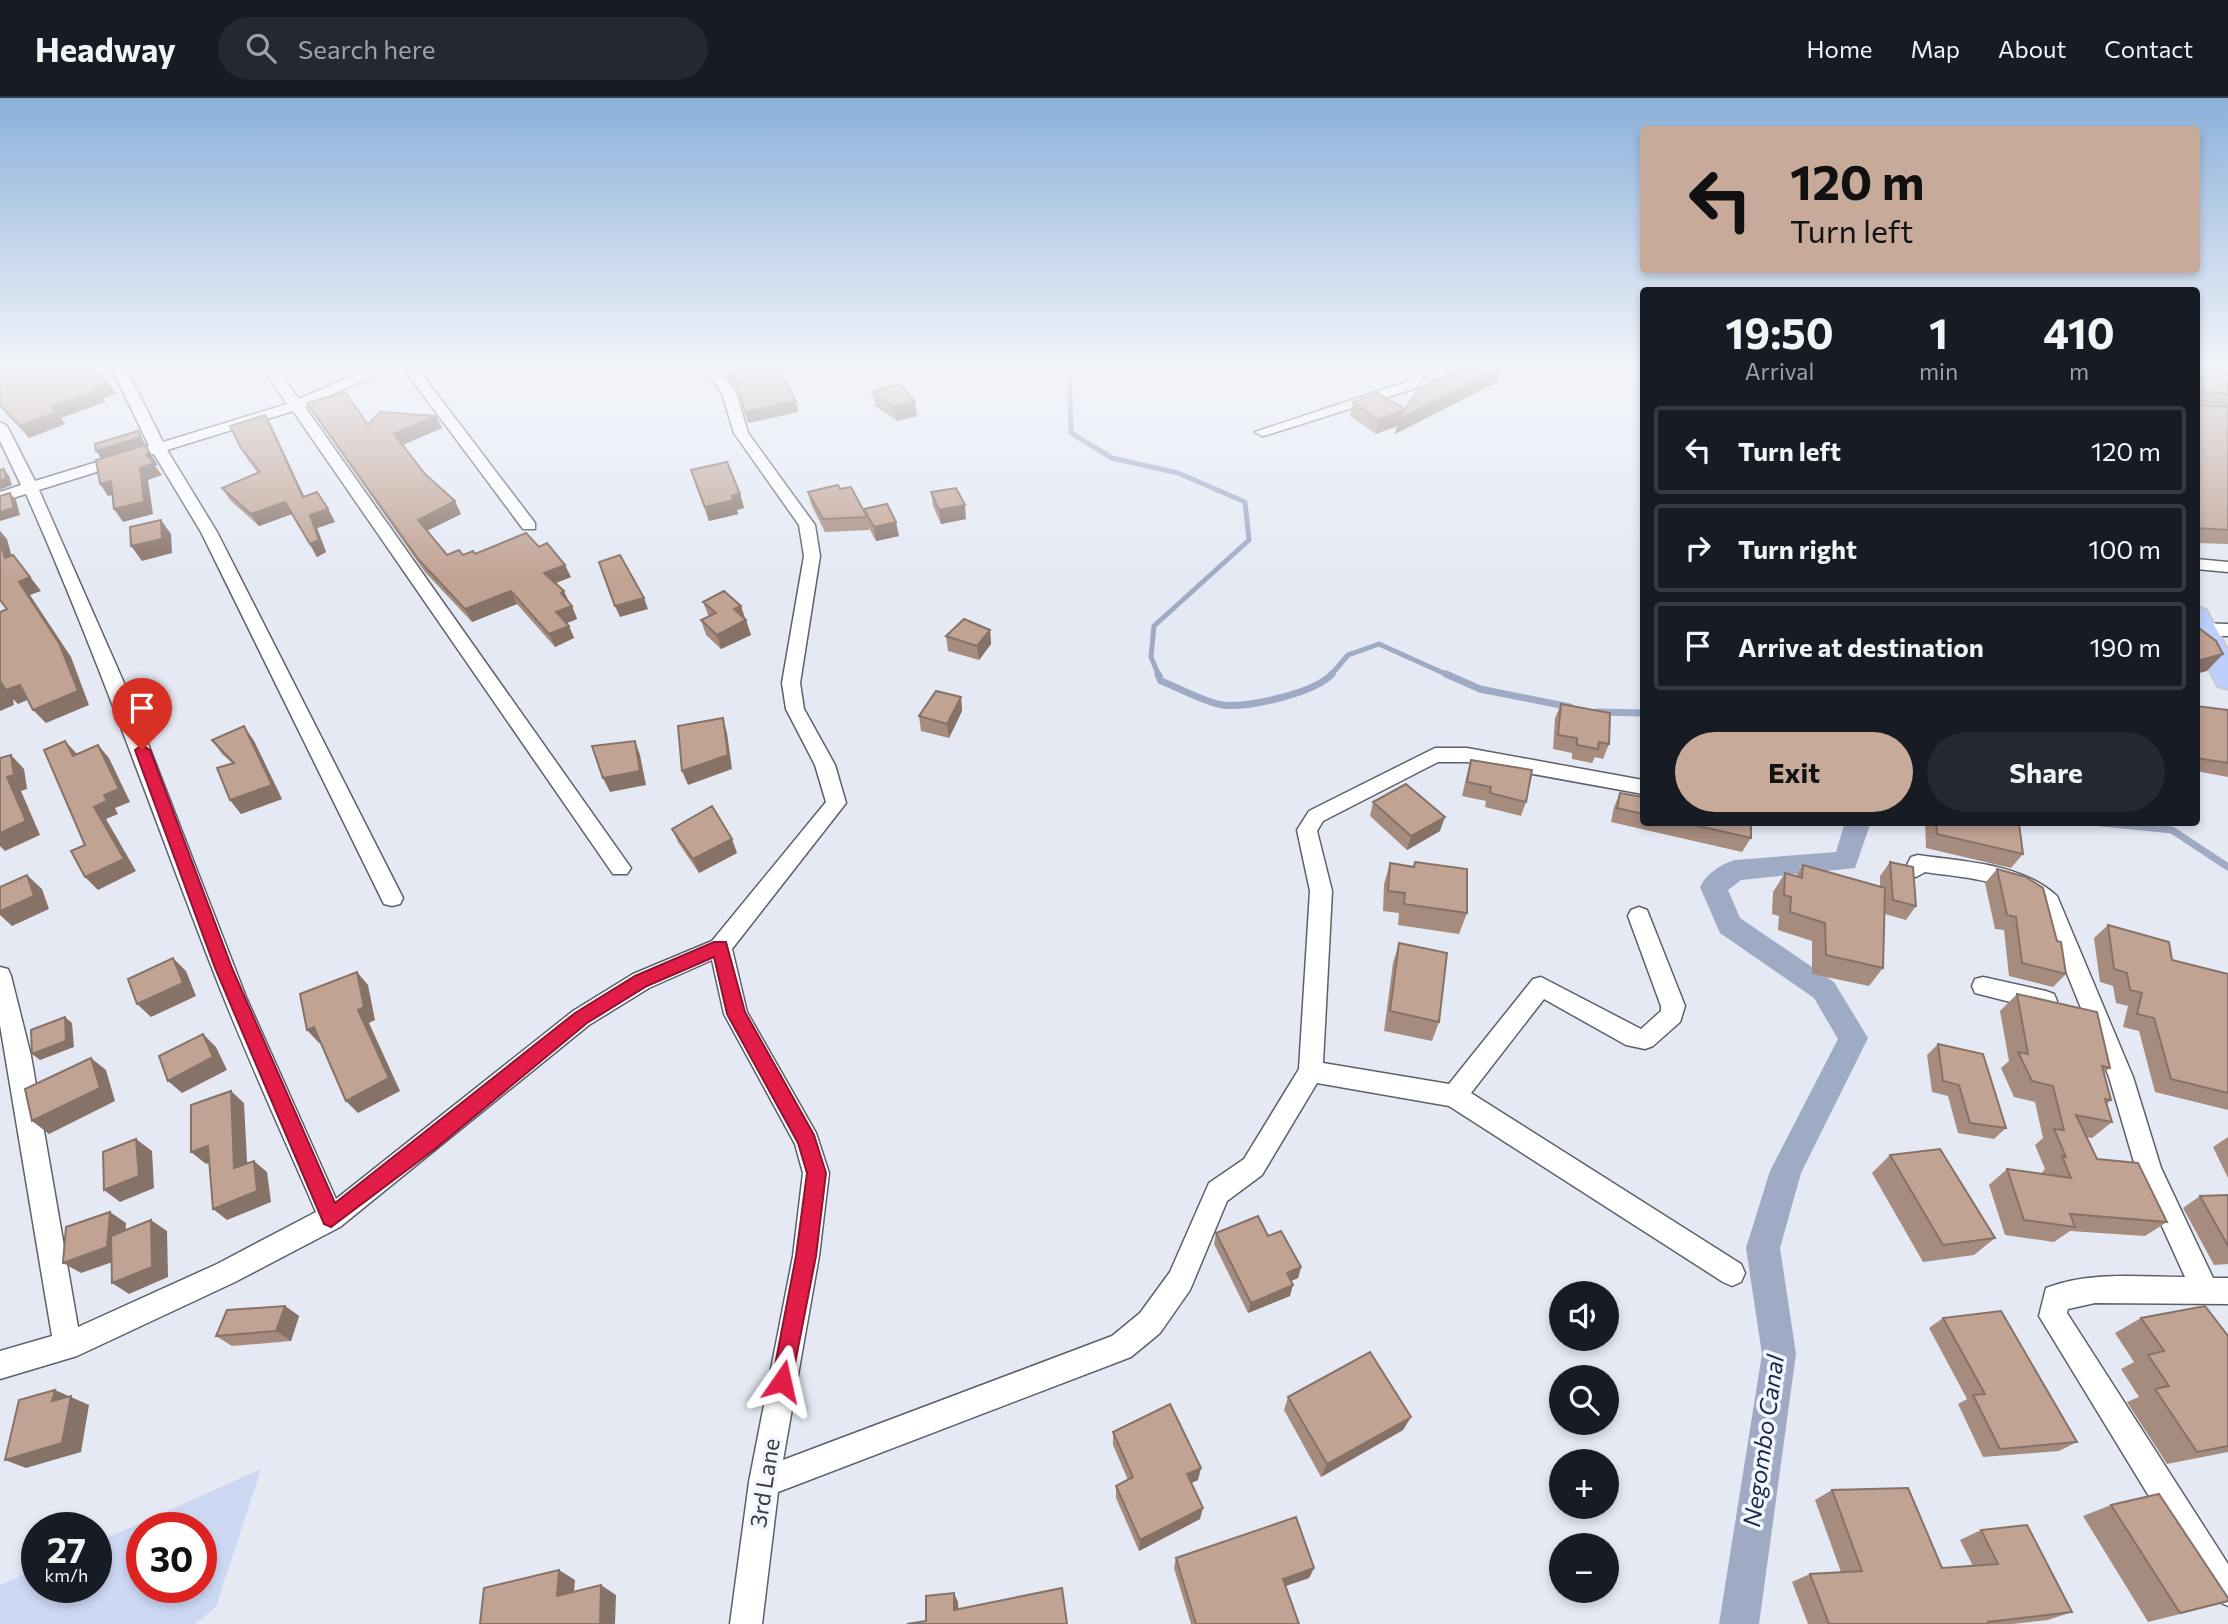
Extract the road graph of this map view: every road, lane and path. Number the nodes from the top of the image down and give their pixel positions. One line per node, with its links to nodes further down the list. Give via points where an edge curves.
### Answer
1 (5, 435): 8 (street)
2 (152, 435): 7 (street)
3 (200, 435): 7 (street)
4 (316, 435): 16 (street)
5 (461, 435): 10 (street)
6 (743, 435): 20 (street, via 807,525 812,556 791,684 795,709 825,765 835,803)
7 (158, 448): 8 (street); 18 (street, via 209,532)
8 (32, 487): 9 (street); 26 (street, via 134,726 223,968)
9 (0, 497)
10 (529, 526)
11 (2200, 564): 12 (street)
12 (2228, 567)
13 (2206, 626): 14 (main road)
14 (2228, 679)
15 (1640, 786): 24 (street, via 1467,755 1435,755 1316,816 1307,830 1321,891)
16 (620, 868)
17 (1916, 869): 23 (street, via 1918,863 1984,874 2041,891)
18 (392, 898)
19 (1639, 916): 25 (street, via 1673,1006 1672,1015 1645,1039 1634,1038 1541,986)
20 (720, 947): 26 (street, via 641,981 581,1018); 31 (street, 3rd Lane, via 736,1014 807,1141 816,1173 806,1256)
21 (0, 976): 29 (street, via 19,1056)
22 (1983, 986): 23 (street)
23 (2096, 1013): 28 (street, via 2150,1169)
24 (1311, 1071): 25 (street); 31 (street, via 1253,1167 1218,1192 1180,1281 1150,1323 1121,1348)
25 (1454, 1096): 27 (street)
26 (331, 1218): 29 (street, via 226,1273)
27 (1732, 1273)
28 (2217, 1291): 32 (street, via 2095,1290 2056,1298 2053,1316)
29 (66, 1346): 30 (street)
30 (0, 1366)
31 (764, 1482): 33 (street, 3rd Lane)
32 (2228, 1590)
33 (746, 1624)

